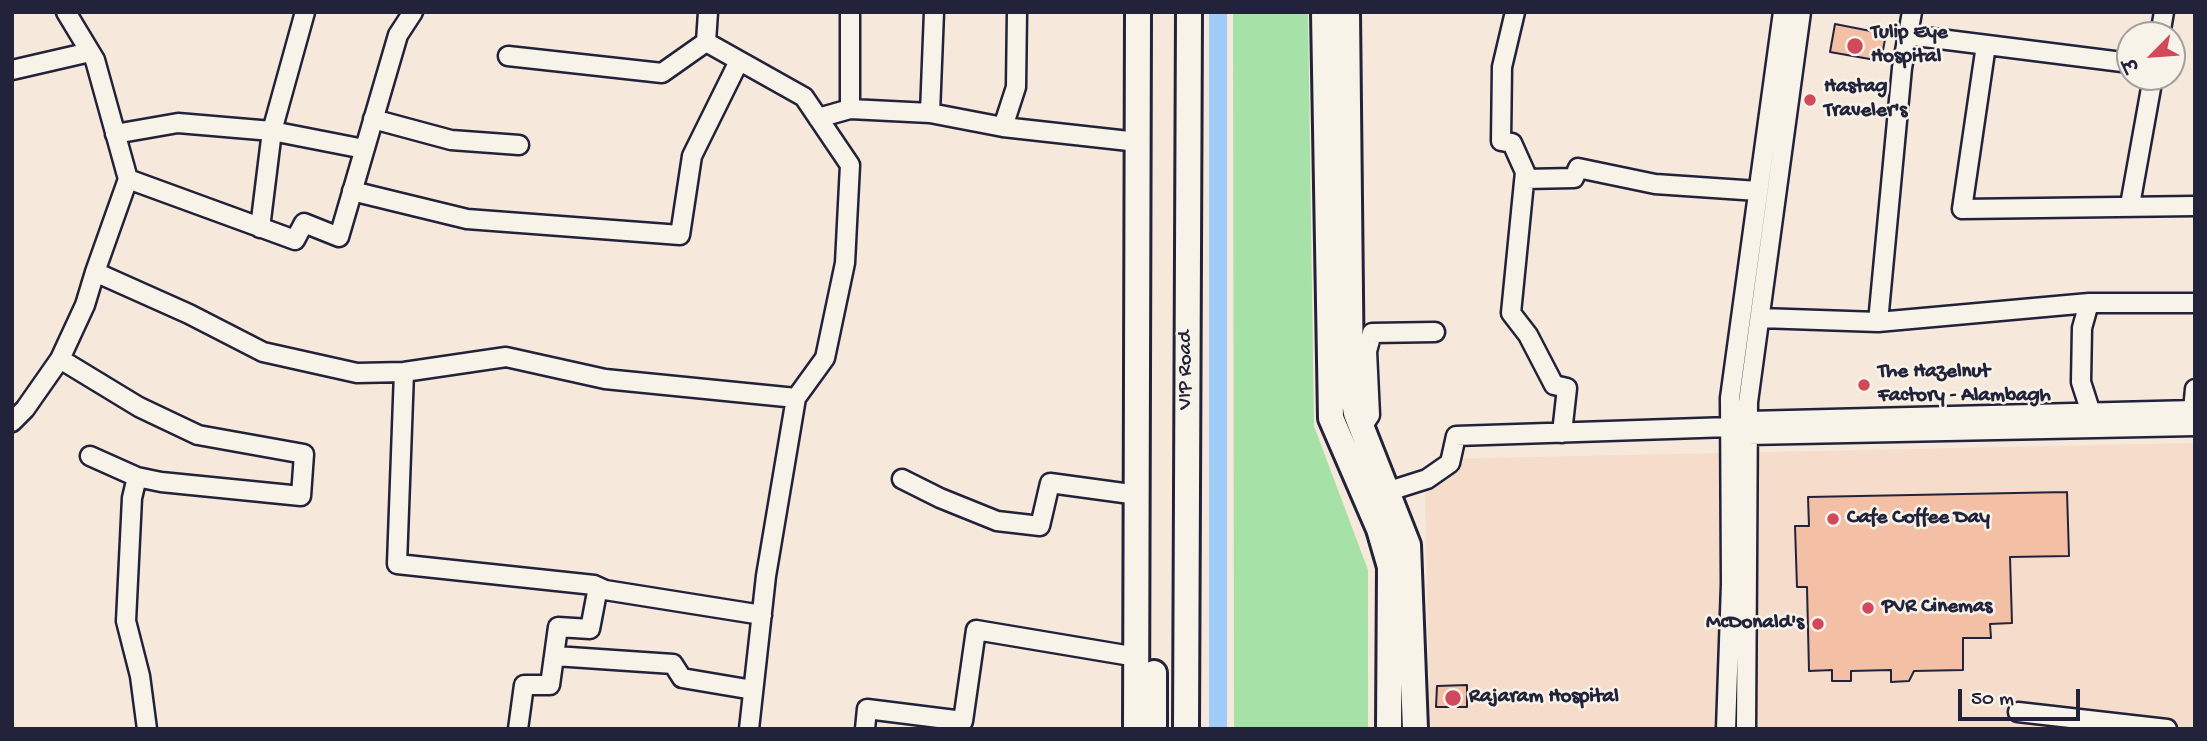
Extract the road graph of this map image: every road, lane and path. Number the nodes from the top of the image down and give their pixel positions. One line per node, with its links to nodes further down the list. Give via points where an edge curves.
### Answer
1 (66, 12): 20 (street)
2 (304, 12): 31 (street)
3 (413, 12): 29 (street, via 398,35)
4 (708, 12): 18 (street)
5 (850, 12): 26 (street)
6 (934, 12): 27 (street)
7 (1017, 12): 30 (street, via 1016,87)
8 (1138, 12): 33 (street, VIP Road)
9 (1155, 12): 53 (street, VIP Road)
10 (1189, 12): 78 (street, VIP Road)
11 (1324, 12): 60 (street, via 1331,418)
12 (1348, 12): 60 (street, via 1351,386)
13 (1515, 12): 37 (street, via 1502,67 1500,141 1512,143)
14 (1783, 12): 39 (street)
15 (1801, 12): 46 (street)
16 (1912, 12): 17 (street)
17 (1908, 35): 19 (street); 47 (street)
18 (706, 42): 21 (street, via 662,74); 22 (street)
19 (1986, 45): 23 (street); 40 (street, via 1962,209)
20 (90, 52): 24 (street); 32 (street)
21 (508, 56)
22 (739, 61): 28 (street, via 804,97); 38 (street, via 692,156 680,235 467,219)
23 (2116, 61)
24 (12, 70)
25 (2150, 91): 40 (street)
26 (850, 109): 27 (street); 28 (street)
27 (930, 113): 30 (street)
28 (818, 118): 52 (street, via 850,165 845,263 825,358)
29 (373, 119): 34 (street, via 451,140); 35 (street)
30 (1003, 127): 33 (street)
31 (272, 131): 32 (street, via 178,123); 35 (street); 42 (street)
32 (115, 134): 36 (street)
33 (1138, 142): 53 (street, VIP Road)
34 (519, 145)
35 (365, 149): 38 (street)
36 (128, 179): 42 (street); 43 (street)
37 (1525, 179): 39 (street, via 1574,178 1578,168 1655,184); 59 (street, via 1511,313 1554,385 1567,388)
38 (352, 191): 42 (street, via 339,237 304,223 295,240)
39 (1758, 191): 57 (street)
40 (2130, 205): 41 (street)
41 (2195, 206)
42 (260, 228)
43 (95, 272): 49 (street); 50 (street, via 263,352 357,373)
44 (2089, 303): 45 (street); 47 (street); 54 (street, via 2082,328 2081,382)
45 (2195, 303)
46 (1760, 318): 47 (street); 58 (street)
47 (1878, 322)
48 (1435, 332): 60 (street, via 1372,333 1367,351 1370,415)
49 (60, 359): 56 (street); 62 (street, via 139,407 198,435 304,454 301,496)
50 (404, 372): 52 (street, via 506,357 605,379); 66 (street, via 397,564)
51 (2195, 389): 55 (street)
52 (796, 398): 67 (street)
53 (1146, 411): 65 (street, VIP Road); 77 (street, VIP Road)
54 (2091, 413): 55 (street); 58 (street)
55 (2194, 415): 58 (street)
56 (12, 422)
57 (1730, 427): 58 (street); 59 (street); 81 (street)
58 (1748, 428): 82 (street)
59 (1562, 433): 64 (street, via 1456,436 1450,463 1427,479)
60 (1360, 444): 64 (street); 79 (street, via 1391,567)
61 (90, 456): 62 (street)
62 (137, 477): 72 (street, via 126,621 141,676)
63 (902, 479): 65 (street, via 998,521 1040,526 1050,483)
64 (1386, 492): 80 (street, via 1408,545)
65 (1138, 495): 69 (street, VIP Road)
66 (598, 587): 67 (street); 68 (street, via 590,629 558,627)
67 (762, 615): 70 (street)
68 (555, 656): 70 (street, via 673,664 682,678); 73 (street, via 551,685 524,685)
69 (1137, 657): 75 (street, via 976,630 963,721 867,709); 76 (street, VIP Road)
70 (753, 690): 74 (street)
71 (2018, 712): 83 (street)
72 (147, 729)
73 (518, 729)
74 (749, 729)
75 (865, 729)
76 (1136, 729)
77 (1154, 729)
78 (1186, 729)
79 (1390, 729)
80 (1415, 729)
81 (1726, 729)
82 (1746, 729)
83 (2167, 729)

